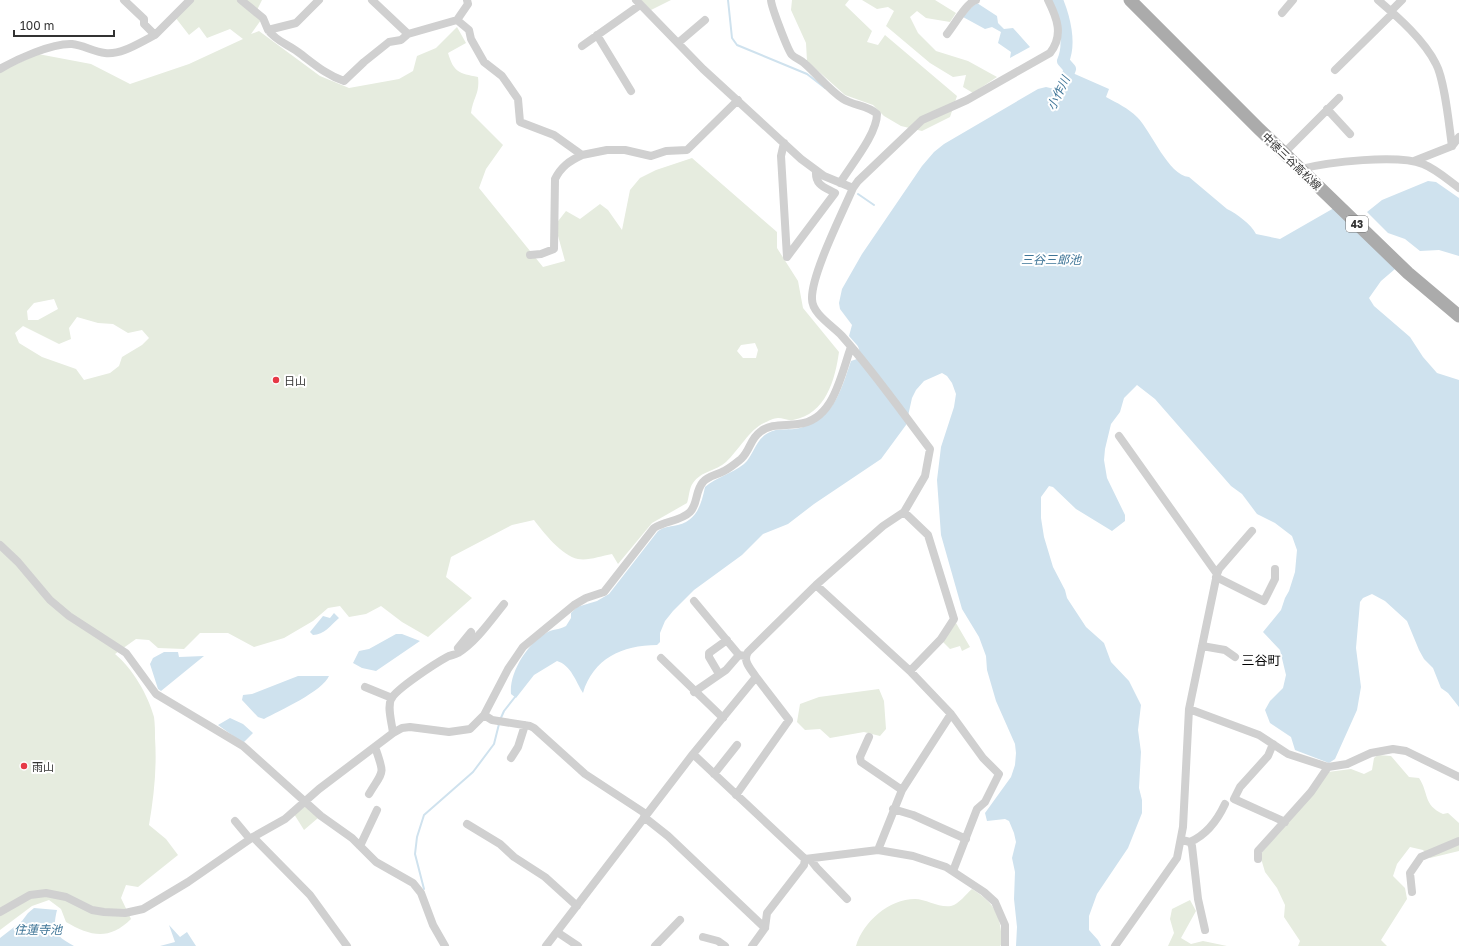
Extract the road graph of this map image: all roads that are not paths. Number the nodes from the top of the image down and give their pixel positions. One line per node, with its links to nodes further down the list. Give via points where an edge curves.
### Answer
1 (124, 0): 2 (street, via 144,19 144,24 155,35)
2 (190, 0)
3 (241, 0): 19 (street, via 263,18)
4 (319, 0): 19 (street, via 296,23)
5 (372, 0): 20 (street)
6 (467, 0): 17 (street, via 468,4)
7 (771, 0): 41 (street, via 774,14 791,54 844,99 877,114 877,122 871,134)
8 (976, 0): 21 (street, via 966,8)
9 (1048, 0): 42 (street, via 1056,17 1058,30 1057,39 1050,53 967,100 922,120)
10 (1130, 0): 36 (main road, 中徳三谷高松線 / 43)
11 (1293, 0): 16 (street)
12 (1378, 0): 15 (street)
13 (1402, 0): 15 (street)
14 (638, 2): 22 (street); 24 (street)
15 (1392, 12): 27 (street); 35 (street, via 1421,42 1436,64 1441,76)
16 (1282, 13)
17 (457, 20): 20 (street); 37 (street, via 468,30 484,62 502,76 518,99 520,122 554,135)
18 (705, 20): 24 (street)
19 (268, 30): 20 (street, via 275,39 332,77 344,81 389,42 401,40)
20 (408, 34)
21 (947, 34)
22 (597, 35): 25 (street); 28 (street)
23 (153, 36): 26 (street, via 114,53 72,44 59,46 29,55)
24 (678, 43): 30 (street)
25 (582, 46)
26 (0, 69)
27 (1334, 70)
28 (631, 91)
29 (1340, 98): 31 (street)
30 (738, 100): 34 (street); 37 (street, via 687,150 666,151 651,156 624,150 607,150)
31 (1327, 109): 32 (street); 36 (street)
32 (1350, 134)
33 (1459, 137): 35 (street)
34 (784, 143): 40 (street); 40 (street, via 781,156 787,258 835,193 818,183 815,178)
35 (1452, 146): 38 (street)
36 (1284, 153): 39 (main road, 中徳三谷高松線 / 43)
37 (582, 156): 44 (street, via 559,170 554,179 554,249)
38 (1414, 161): 39 (street, via 1376,159); 43 (street, via 1424,164)
39 (1301, 169): 45 (main road, 中徳三谷高松線 / 43, via 1408,273)
40 (816, 171): 41 (street)
41 (840, 183): 42 (street)
42 (853, 188): 46 (street, via 816,276 812,298 817,312)
43 (1459, 188)
44 (530, 255)
45 (1459, 316)
46 (851, 347): 48 (street, via 930,449 925,476); 71 (street, via 833,397 826,409 800,424 775,425 760,431 744,457 702,483 691,512 654,528 604,592 580,601 523,647 508,669)
47 (1119, 436): 52 (street)
48 (904, 512): 53 (street, via 883,526); 63 (street, via 928,535 954,619 941,639)
49 (1252, 531): 52 (street, via 1219,569)
50 (0, 545): 87 (street, via 50,600 69,616 126,653 156,694 243,746)
51 (1275, 569): 52 (street, via 1274,579 1264,601)
52 (1217, 575): 58 (street)
53 (816, 585): 60 (street); 63 (street)
54 (694, 601): 57 (street)
55 (504, 604): 59 (street, via 467,646)
56 (471, 632): 59 (street, via 456,651)
57 (727, 640): 60 (street); 64 (street, via 709,653)
58 (1202, 646): 61 (street, via 1225,650); 69 (street)
59 (448, 656): 68 (street, via 397,691)
60 (742, 656): 64 (street); 65 (street)
61 (1235, 657)
62 (661, 658): 67 (street)
63 (910, 671): 70 (street)
64 (719, 674): 67 (street)
65 (756, 678): 72 (street); 86 (street, via 789,720)
66 (366, 687): 68 (street)
67 (694, 692): 72 (street)
68 (392, 698): 74 (street, via 390,704)
69 (1189, 709): 76 (street); 97 (street)
70 (951, 714): 84 (street); 96 (street, via 983,758 999,774 985,802 978,810)
71 (484, 715): 73 (street, via 508,724); 74 (street, via 470,729 463,731 410,727)
72 (723, 718): 79 (street)
73 (525, 725): 80 (street, via 518,746); 91 (street, via 538,732 585,774)
74 (393, 733): 78 (street)
75 (869, 737): 84 (street, via 860,757 861,762)
76 (1274, 744): 81 (street, via 1288,754); 93 (street, via 1268,756 1240,787 1234,799)
77 (737, 745): 82 (street)
78 (375, 747): 85 (street, via 382,774); 87 (street)
79 (693, 754): 82 (street); 91 (street)
80 (510, 758)
81 (1328, 767): 83 (street, via 1347,764 1371,752 1393,749 1406,751); 93 (street, via 1311,792)
82 (714, 774): 86 (street)
83 (1459, 777)
84 (902, 790): 89 (street)
85 (369, 794)
86 (736, 795): 101 (street)
87 (304, 801): 95 (street, via 284,819); 99 (street)
88 (1225, 804): 97 (street, via 1219,816 1198,838)
89 (893, 809): 96 (street, via 913,815); 100 (street)
90 (377, 810): 99 (street)
91 (645, 816): 106 (street); 109 (street)
92 (235, 821): 95 (street)
93 (1285, 822): 102 (street, via 1258,851)
94 (467, 824): 106 (street, via 500,844 514,857 545,877)
95 (252, 838): 107 (street, via 153,904 134,912 92,910 66,896 46,893 30,895); 113 (street, via 310,895)
96 (966, 840): 103 (street)
97 (1186, 841): 110 (street, via 1192,846 1198,899); 121 (street, via 1177,858)
98 (1459, 841): 104 (street, via 1421,856 1410,873)
99 (360, 846): 114 (street, via 376,862 406,878 417,888)
100 (878, 850): 101 (street); 103 (street, via 912,856)
101 (808, 859): 105 (street); 109 (street, via 767,913)
102 (1258, 859)
103 (952, 871): 120 (street, via 995,902 1005,925)
104 (1412, 892)
105 (847, 898)
106 (577, 906): 111 (street)
107 (0, 912)
108 (680, 920): 117 (street)
109 (765, 928): 119 (street)
110 (1205, 930)
111 (557, 932): 115 (street); 116 (street)
112 (703, 937): 118 (street)
113 (347, 946)
114 (445, 946)
115 (546, 946)
116 (578, 946)
117 (655, 946)
118 (725, 946)
119 (752, 946)
120 (1005, 946)
121 (1115, 946)

